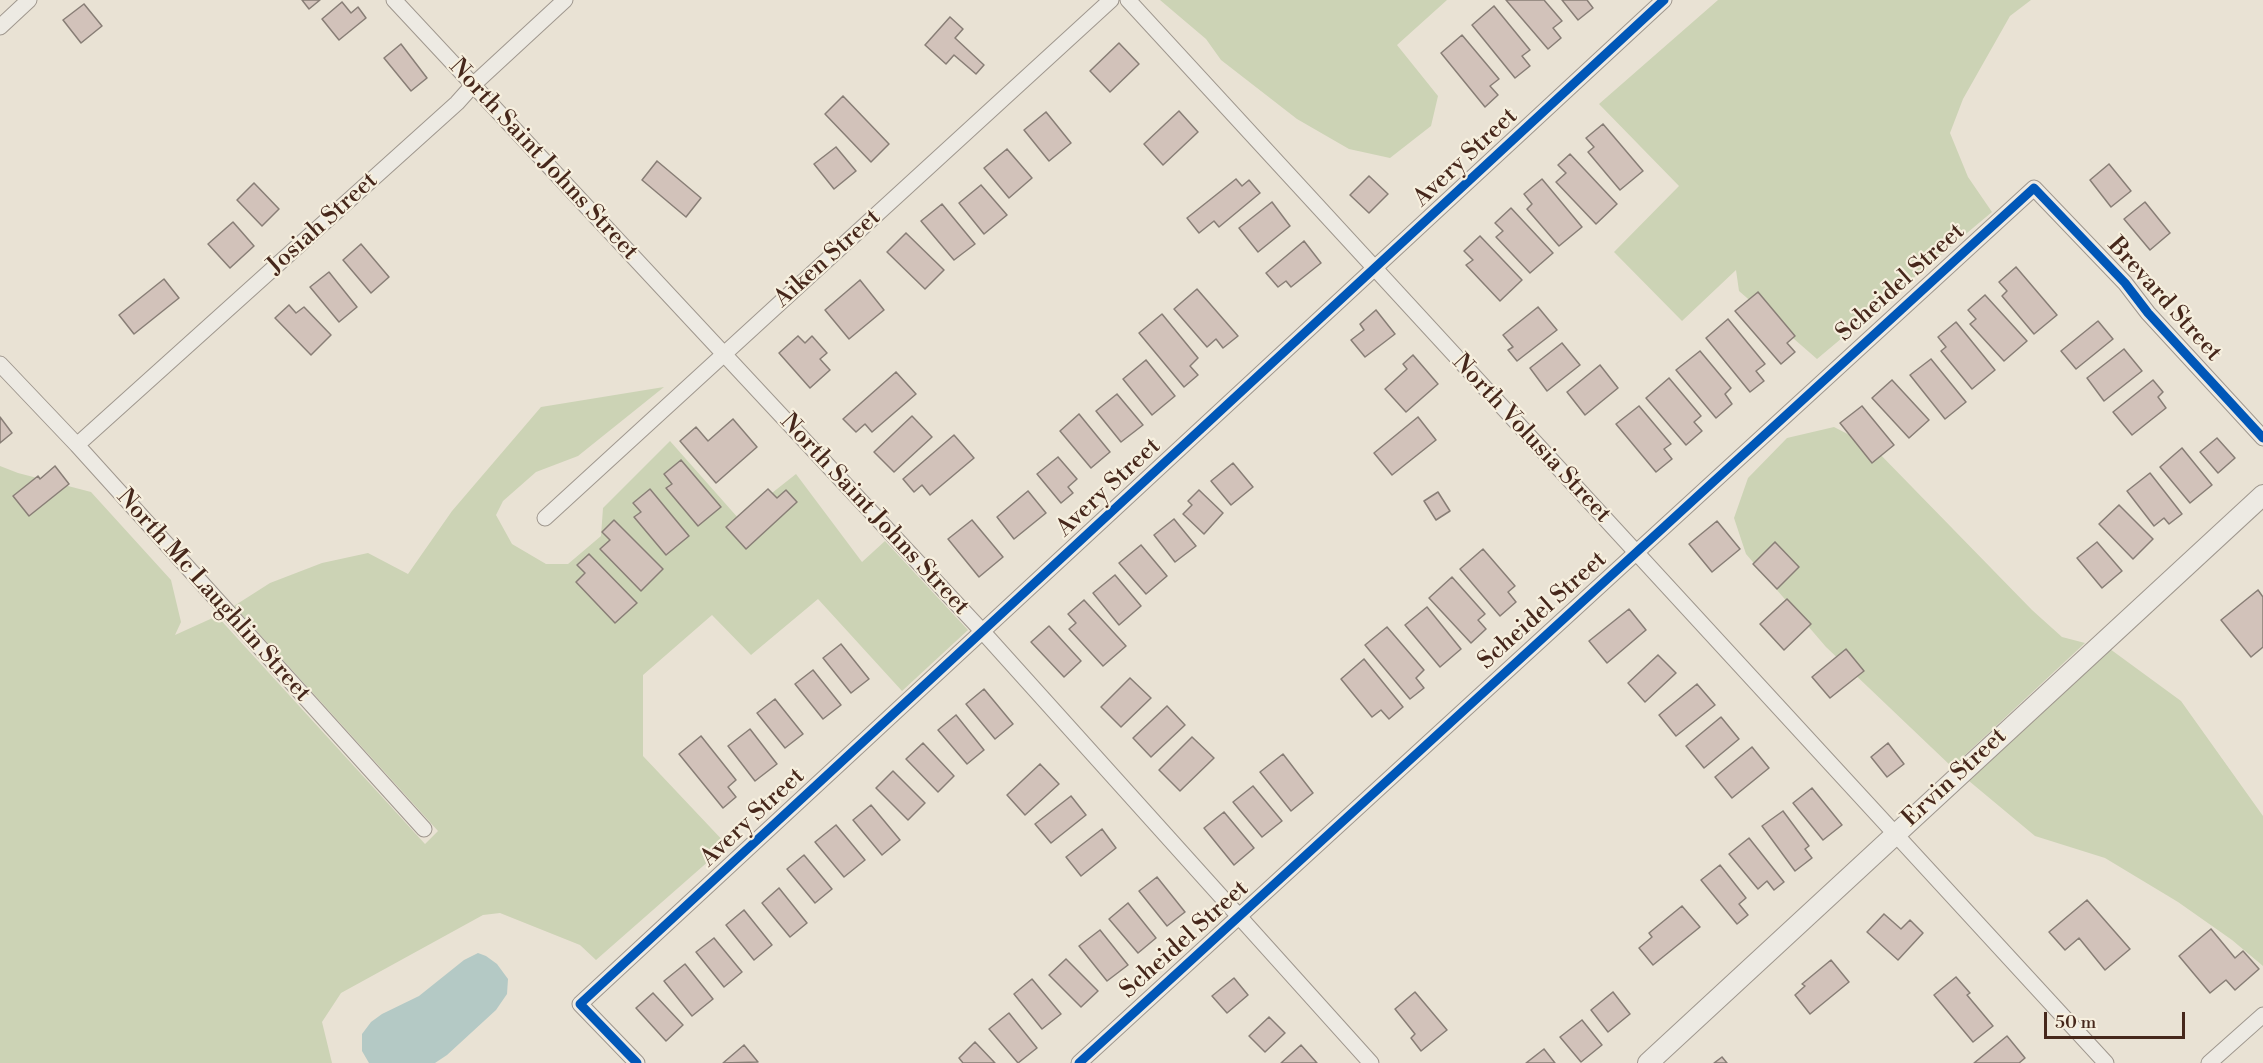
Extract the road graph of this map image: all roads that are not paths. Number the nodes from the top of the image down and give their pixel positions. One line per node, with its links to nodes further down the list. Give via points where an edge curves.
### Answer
1 (29, 0): 7 (street)
2 (394, 0): 8 (street, North Saint Johns Street)
3 (565, 0): 8 (street, Josiah Street)
4 (1111, 0): 11 (street, Aiken Street)
5 (1128, 0): 10 (street, North Volusia Street)
6 (1664, 0): 10 (street, Avery Street)
7 (0, 27)
8 (474, 84): 11 (street, North Saint Johns Street); 14 (street, Josiah Street)
9 (2034, 188): 13 (street, Brevard Street); 17 (street, Scheidel Street)
10 (1374, 269): 17 (street, North Volusia Street); 18 (street, Avery Street)
11 (723, 355): 16 (street, Aiken Street); 18 (street, North Saint Johns Street)
12 (0, 364): 14 (street, North Mc Laughlin Street)
13 (2263, 438)
14 (77, 445): 19 (street, North Mc Laughlin Street)
15 (2263, 495): 20 (street, Ervin Street)
16 (545, 518)
17 (1636, 552): 20 (street, North Volusia Street); 21 (street, Scheidel Street)
18 (982, 632): 21 (street, North Saint Johns Street); 23 (street, Avery Street, via 580,1004)
19 (424, 829)
20 (1895, 834): 26 (street, Ervin Street); 27 (street, North Volusia Street)
21 (1238, 917): 24 (street, Scheidel Street); 25 (street, North Saint Johns Street)
22 (2263, 1015): 28 (street)
23 (637, 1063)
24 (1078, 1063)
25 (1371, 1063)
26 (1648, 1063)
27 (2106, 1063)
28 (2209, 1063)

